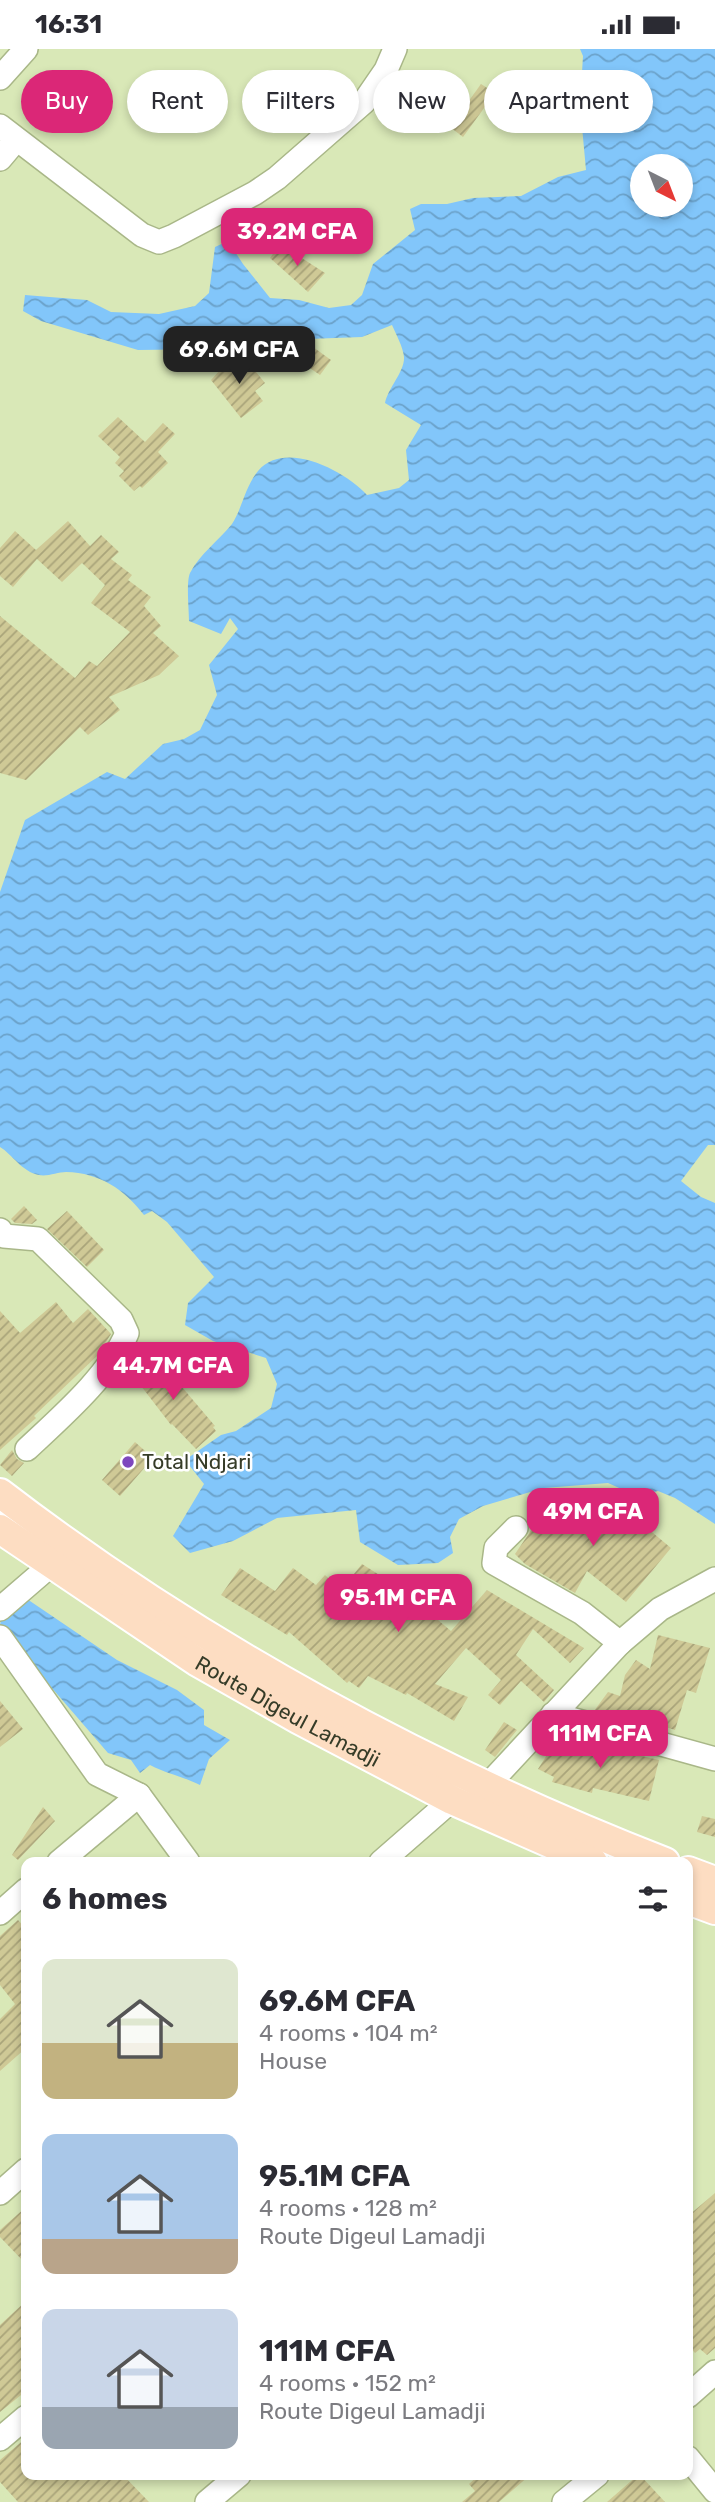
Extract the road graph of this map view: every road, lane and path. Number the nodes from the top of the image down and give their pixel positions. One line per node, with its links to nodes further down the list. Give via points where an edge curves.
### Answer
1 (26, 49): 3 (street)
2 (395, 49): 4 (street, via 364,101 277,178 159,242 142,235)
3 (0, 78)
4 (8, 133): 5 (street)
5 (0, 159)
6 (0, 1230): 7 (street, via 4,1236 38,1239 121,1320 127,1333 78,1401)
7 (27, 1449)
8 (0, 1493): 18 (main road, via 212,1639 307,1695)
9 (516, 1528): 15 (street, via 496,1548 494,1563 582,1613)
10 (0, 1529): 11 (main road, Route Digeul Lamadji)
11 (51, 1565): 13 (street); 20 (main road, Route Digeul Lamadji, via 196,1661)
12 (715, 1579): 15 (street, via 660,1609)
13 (0, 1609)
14 (0, 1637): 19 (street, via 97,1774)
15 (620, 1643): 16 (street)
16 (553, 1714): 17 (street); 18 (street)
17 (715, 1759)
18 (487, 1786): 25 (main road)
19 (139, 1794): 21 (street); 22 (street)
20 (452, 1800): 23 (street); 24 (main road, Route Digeul Lamadji)
21 (65, 1857)
22 (184, 1857)
23 (386, 1857)
24 (582, 1857)
25 (653, 1857)
26 (693, 1873): 27 (main road)
27 (715, 1881)
28 (21, 1894): 31 (street)
29 (693, 1902): 30 (main road)
30 (715, 1910)
31 (0, 1913)
32 (21, 2174): 33 (street)
33 (0, 2193)
34 (715, 2372): 35 (street)
35 (693, 2392)
36 (21, 2421): 37 (street)
37 (0, 2439)
38 (693, 2464): 41 (street)
39 (233, 2480): 42 (street)
40 (591, 2480): 43 (street)
41 (715, 2491)
42 (207, 2502)
43 (564, 2502)

